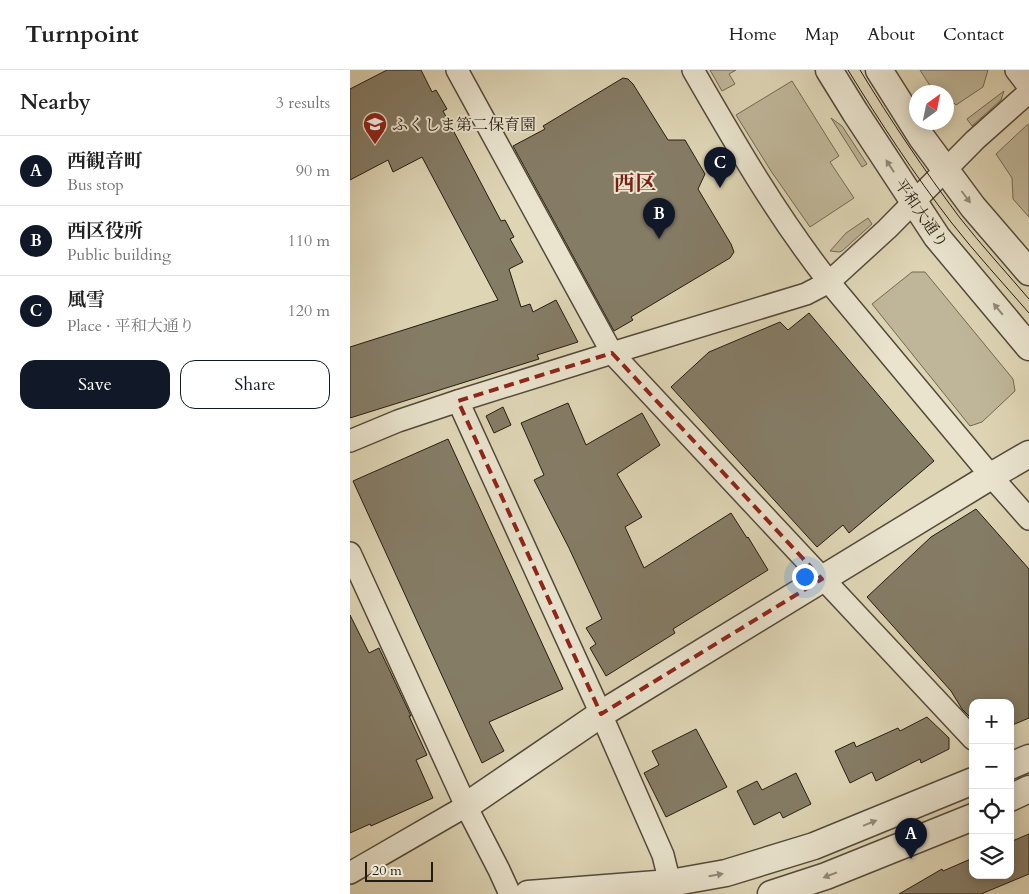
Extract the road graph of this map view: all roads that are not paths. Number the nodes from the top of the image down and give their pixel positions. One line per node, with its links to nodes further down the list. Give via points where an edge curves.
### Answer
1 (457, 70): 13 (street)
2 (694, 70): 11 (street, via 757,177)
3 (829, 70): 9 (street, 平和大通り, one-way to 3)
4 (879, 70): 8 (street)
5 (1016, 70): 6 (street)
6 (1029, 87)
7 (1029, 92): 8 (street)
8 (945, 170): 9 (street); 10 (street, one-way to 10, via 973,208)
9 (913, 202): 11 (street); 12 (street, 平和大通り, one-way to 9, via 937,237)
10 (1029, 272)
11 (829, 282): 13 (street, via 806,294); 17 (street)
12 (1029, 347)
13 (612, 353): 14 (street); 20 (street)
14 (458, 401): 15 (street); 21 (street)
15 (350, 441)
16 (1029, 454): 17 (street)
17 (991, 476): 18 (street); 20 (street)
18 (1029, 519)
19 (350, 553): 26 (street)
20 (822, 578): 21 (street); 22 (street)
21 (601, 714): 26 (street); 29 (street, via 663,855)
22 (969, 735)
23 (1029, 758): 24 (street)
24 (1014, 764)
25 (969, 783): 29 (street, one-way to 25, via 726,873 814,846)
26 (466, 806): 28 (street); 30 (street)
27 (969, 819): 32 (street, one-way to 32, via 826,876)
28 (350, 873)
29 (670, 883): 31 (street)
30 (510, 894)
31 (528, 894)
32 (771, 894)

